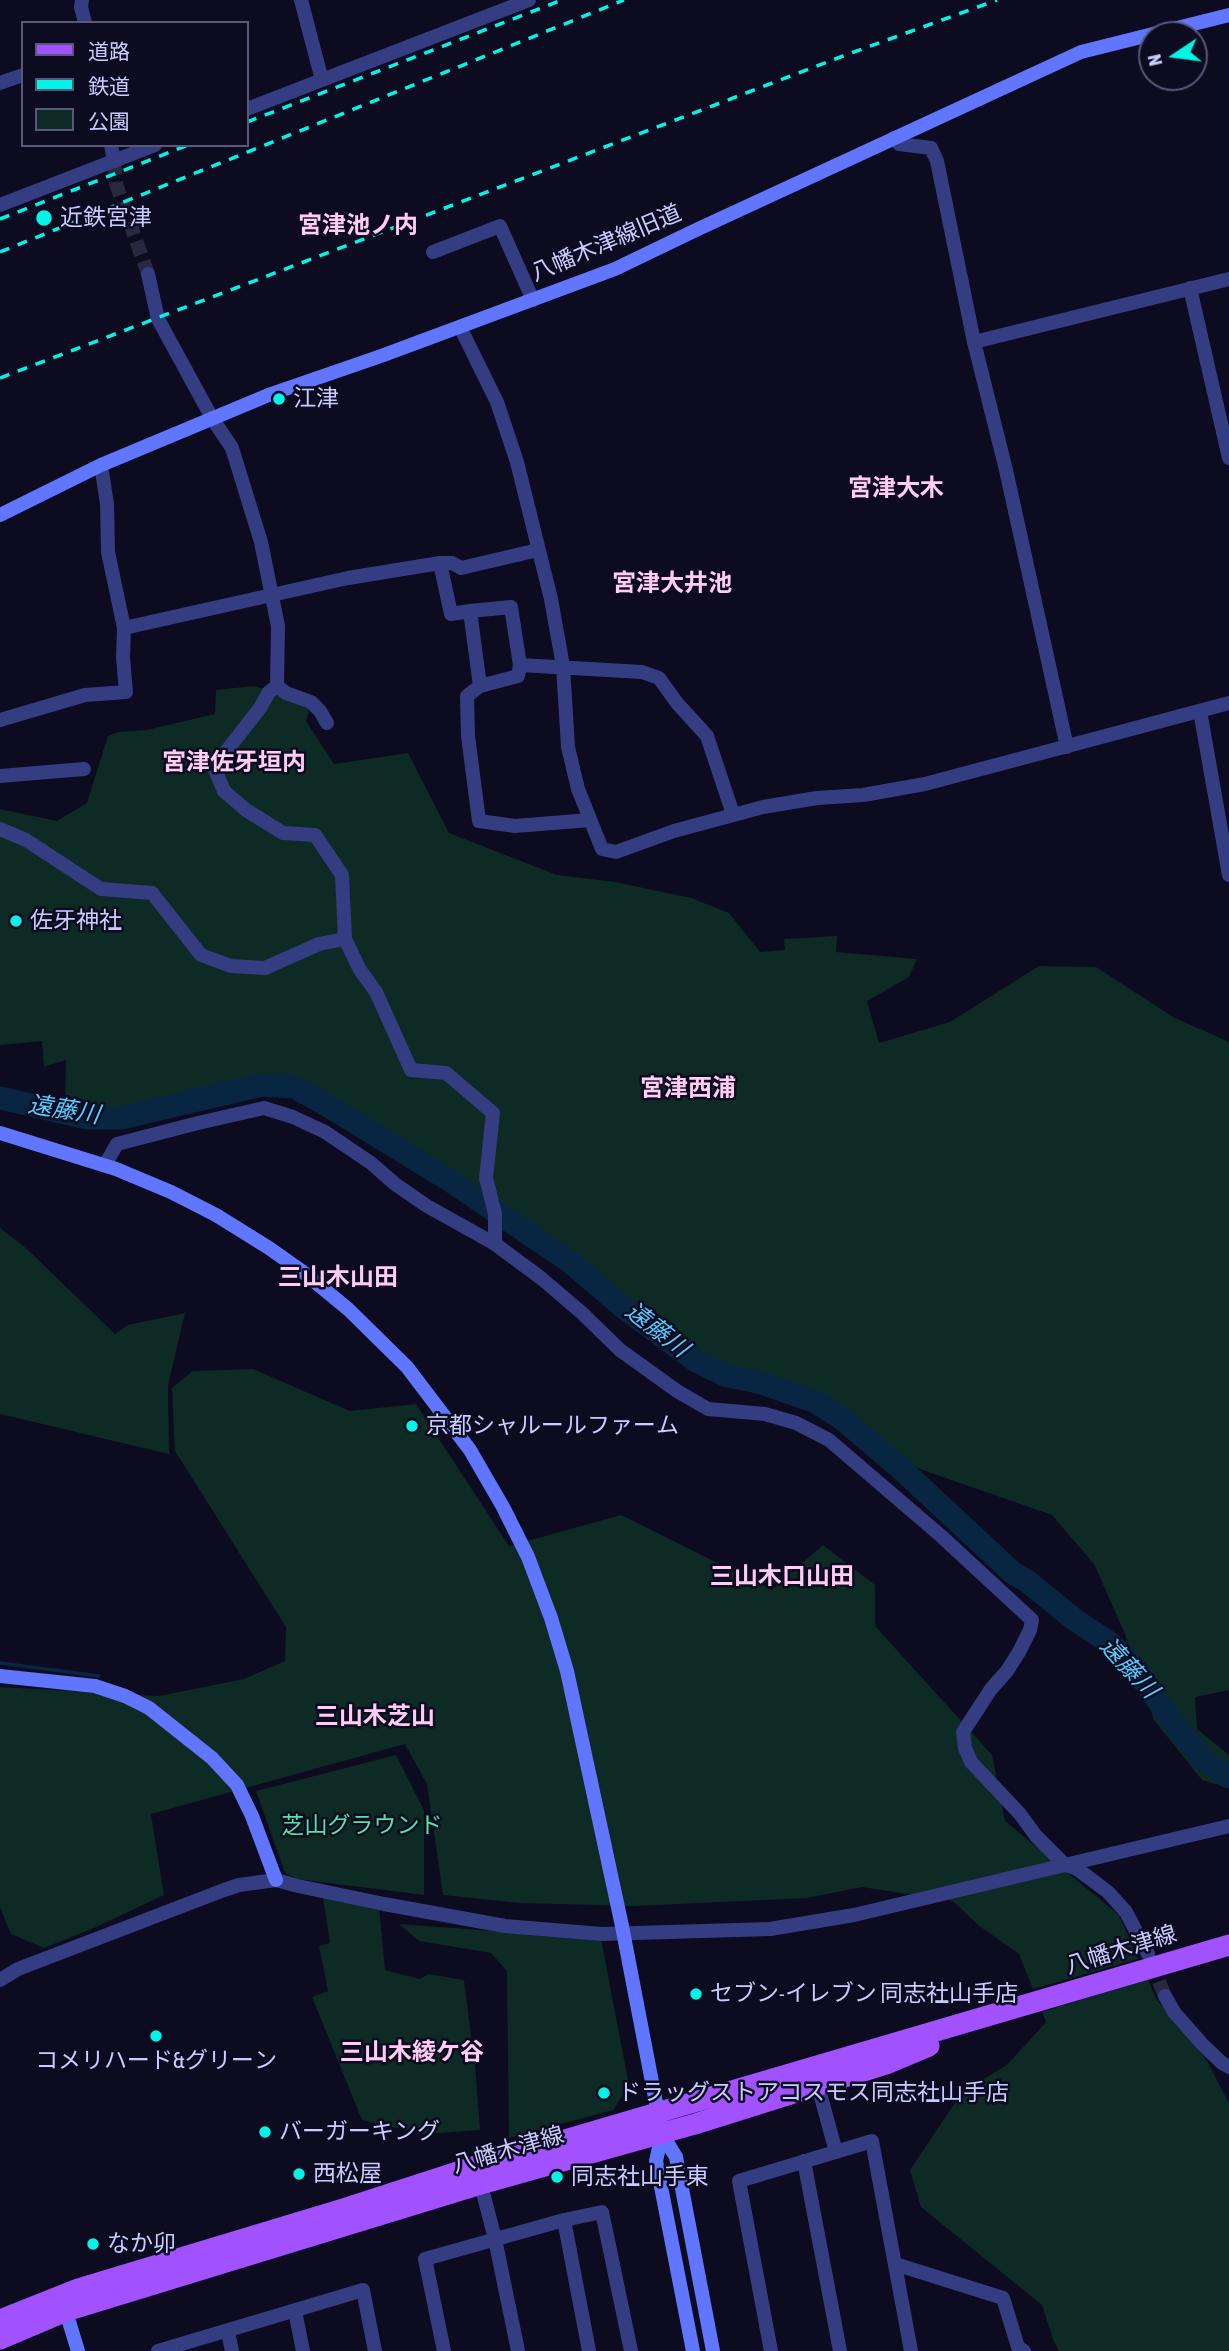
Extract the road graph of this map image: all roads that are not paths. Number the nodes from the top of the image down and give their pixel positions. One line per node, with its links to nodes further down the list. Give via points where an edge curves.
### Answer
1 (82, 0): 5 (street)
2 (302, 0): 7 (street)
3 (529, 0): 7 (street)
4 (1229, 15): 10 (street, 八幡木津線旧道, via 1081,52)
5 (84, 21)
6 (21, 76): 8 (street)
7 (322, 80): 9 (street)
8 (0, 83)
9 (248, 109)
10 (894, 138): 19 (street, 八幡木津線旧道, via 615,269); 21 (street, via 899,144 934,151)
11 (111, 147): 13 (street)
12 (150, 147): 13 (street)
13 (114, 161): 14 (street)
14 (0, 205)
15 (433, 252): 19 (street, via 500,226)
16 (148, 274): 22 (street, via 158,319)
17 (1229, 279): 18 (street)
18 (1190, 288): 21 (street); 23 (street)
19 (533, 300): 20 (street, 八幡木津線旧道)
20 (460, 327): 22 (street, 八幡木津線旧道); 26 (street, via 497,402)
21 (974, 342): 39 (street)
22 (212, 418): 24 (street, 八幡木津線旧道); 28 (street, via 232,448)
23 (1229, 458)
24 (101, 465): 25 (street, 八幡木津線旧道); 30 (street, via 108,552)
25 (0, 515)
26 (538, 550): 27 (street, via 461,568); 32 (street)
27 (440, 563): 28 (street); 29 (street, via 451,614)
28 (274, 596): 30 (street); 33 (street)
29 (470, 611): 31 (street, via 511,607); 34 (street)
30 (124, 628): 37 (street, via 126,692 85,695)
31 (520, 664): 32 (street); 34 (street, via 518,676)
32 (563, 666): 42 (street, via 642,672 659,678 707,736); 43 (street, via 568,747)
33 (277, 686): 38 (street, via 310,702); 46 (street, via 214,767 224,791 246,810 283,833 315,835 342,875)
34 (480, 686): 43 (street, via 467,696 479,821 515,826)
35 (1229, 703): 36 (street)
36 (1200, 710): 39 (street); 45 (street)
37 (0, 720)
38 (327, 723)
39 (1067, 747): 42 (street, via 925,784)
40 (84, 769): 41 (street)
41 (0, 776)
42 (733, 814): 43 (street, via 616,852 602,849)
43 (590, 820)
44 (0, 829): 46 (street, via 26,840 101,889 152,893 201,955 231,965 265,968 319,944)
45 (1229, 875)
46 (345, 939): 49 (street, via 376,992 411,1070 446,1073 493,1113 486,1178 495,1214)
47 (0, 1133): 48 (street)
48 (105, 1165): 49 (street, via 117,1144 264,1108 325,1132 427,1206); 61 (street, via 216,1215 303,1272 407,1367 470,1450 528,1557 567,1671)
49 (495, 1244): 52 (street, via 541,1278 620,1350 687,1397 708,1409 765,1414 796,1423 829,1440 1032,1620 1020,1652 963,1732 965,1748 971,1762)
50 (0, 1676): 53 (street, via 95,1686 149,1708 212,1758 237,1785)
51 (1229, 1826): 52 (street)
52 (1064, 1864): 53 (street, via 853,1915 770,1929 602,1934 505,1926); 55 (street, via 1108,1892 1126,1912)
53 (276, 1880): 56 (street, via 214,1894)
54 (1229, 1945): 58 (main road, 八幡木津線)
55 (1147, 1954)
56 (0, 1980)
57 (1165, 1996): 59 (street, via 1203,2045)
58 (1028, 2005): 60 (main road, 八幡木津線, via 886,2064); 61 (main road, 八幡木津線)
59 (1229, 2067)
60 (818, 2086): 62 (main road, 八幡木津線); 63 (street)
61 (658, 2112): 62 (street); 65 (main road, 八幡木津線)
62 (663, 2134): 65 (main road, 八幡木津線); 83 (street, via 656,2161); 84 (street, via 676,2157)
63 (836, 2152): 64 (street); 68 (street, via 872,2141)
64 (804, 2161): 85 (street, via 739,2181); 86 (street)
65 (479, 2175): 67 (street); 69 (main road, 八幡木津線)
66 (564, 2220): 67 (street); 81 (street); 82 (street, via 602,2212)
67 (495, 2239): 79 (street, via 425,2259); 80 (street)
68 (895, 2264): 87 (street); 88 (street, via 1003,2298 1018,2347)
69 (64, 2303): 71 (main road, 八幡木津線); 73 (main road, 八幡木津線); 74 (street)
70 (295, 2311): 72 (street); 77 (street); 78 (street, via 363,2290)
71 (0, 2320)
72 (228, 2332): 75 (street); 76 (street)
73 (0, 2339)
74 (78, 2351)
75 (158, 2351)
76 (232, 2351)
77 (303, 2351)
78 (375, 2351)
79 (444, 2351)
80 (518, 2351)
81 (589, 2351)
82 (631, 2351)
83 (693, 2351)
84 (713, 2351)
85 (771, 2351)
86 (840, 2351)
87 (911, 2351)
88 (1024, 2351)

